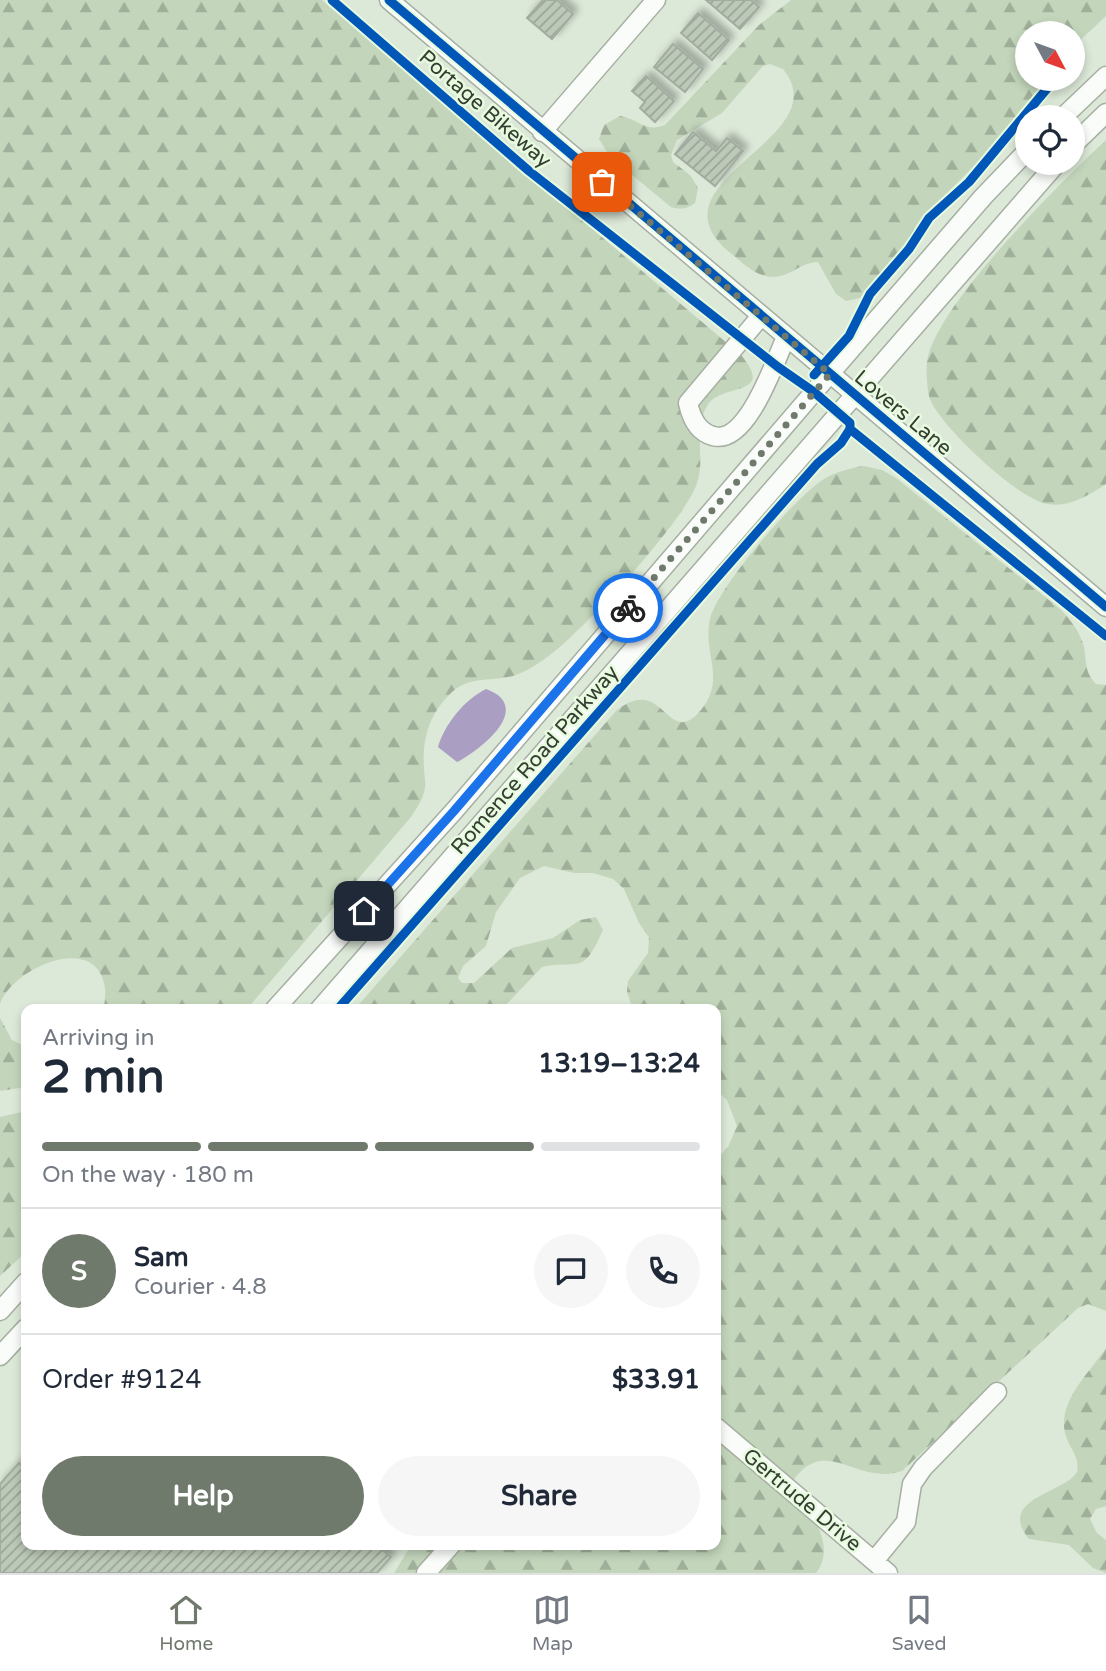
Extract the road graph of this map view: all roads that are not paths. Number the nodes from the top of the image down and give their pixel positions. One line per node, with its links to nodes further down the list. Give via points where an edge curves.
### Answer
1 (389, 0): 6 (street, Lovers Lane)
2 (656, 0): 6 (street)
3 (1106, 76): 4 (street)
4 (1076, 105)
5 (1106, 113): 7 (street)
6 (542, 132): 10 (street, Lovers Lane)
7 (1085, 133)
8 (1015, 164): 12 (street, Romence Road Parkway)
9 (1045, 175): 13 (street, Romence Road Parkway)
10 (761, 316): 11 (street, Lovers Lane); 11 (street, via 688,404 691,417 705,434 720,438 734,432 752,411)
11 (786, 337): 12 (street, Lovers Lane)
12 (830, 374): 13 (street, Lovers Lane); 15 (street, Romence Road Parkway, via 454,811)
13 (853, 393): 14 (street, Lovers Lane); 16 (street, Romence Road Parkway)
14 (1106, 607)
15 (279, 1004)
16 (324, 1004)
17 (21, 1288): 18 (street)
18 (0, 1311)
19 (21, 1333): 20 (street)
20 (0, 1356)
21 (997, 1392): 24 (street, via 922,1468 912,1484 906,1522)
22 (721, 1431): 24 (street, Gertrude Drive)
23 (447, 1550): 25 (street)
24 (874, 1561): 26 (street, Gertrude Drive)
25 (426, 1573)
26 (888, 1573)

